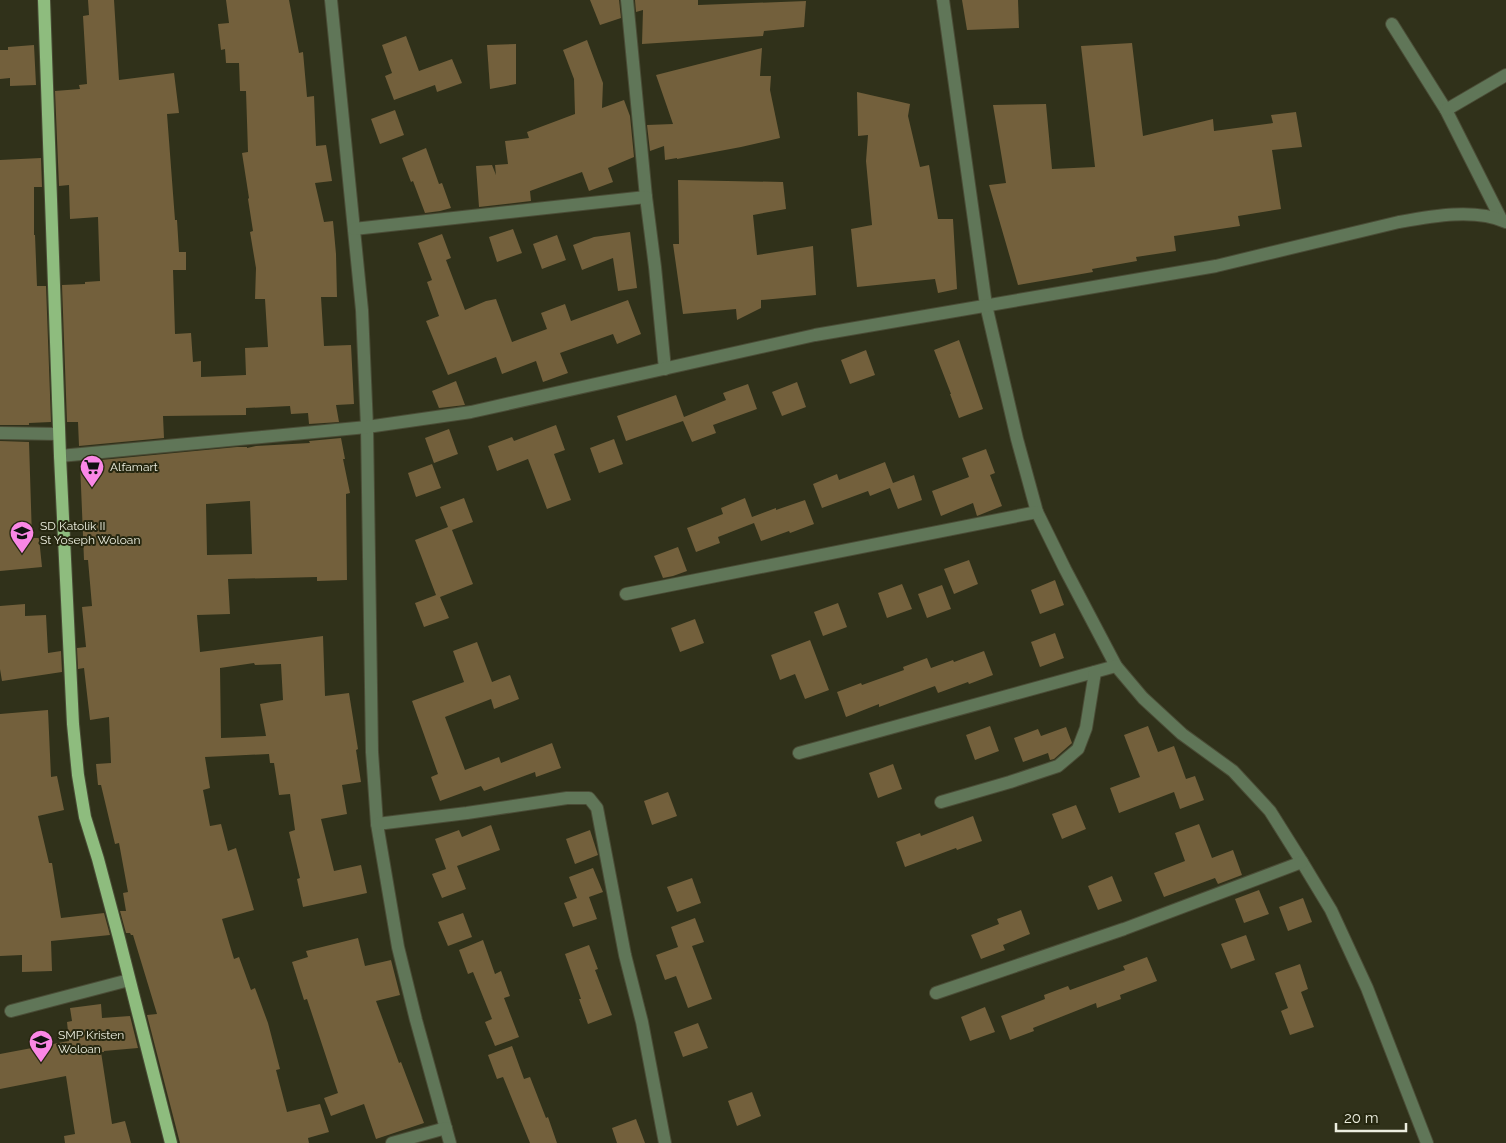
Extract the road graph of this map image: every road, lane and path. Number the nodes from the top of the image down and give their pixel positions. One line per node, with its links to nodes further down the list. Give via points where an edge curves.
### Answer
1 (44, 0): 15 (main road)
2 (332, 0): 10 (street)
3 (627, 0): 8 (street)
4 (943, 0): 11 (street)
5 (1392, 24): 7 (street)
6 (1506, 75): 7 (street)
7 (1446, 110): 9 (street)
8 (646, 197): 10 (street); 12 (street)
9 (1503, 221): 11 (street, via 1472,215 1426,217 1216,266)
10 (354, 229): 13 (street, via 362,310)
11 (986, 305): 12 (street, via 815,335); 17 (street, via 1017,440)
12 (665, 369): 13 (street, via 471,412)
13 (367, 427): 16 (street); 23 (street, via 372,752)
14 (0, 434): 15 (street)
15 (60, 434): 16 (main road)
16 (60, 456): 25 (main road, via 78,775 85,817)
17 (1038, 512): 18 (street); 19 (street)
18 (626, 594)
19 (1116, 666): 20 (street); 24 (street, via 1143,698 1182,734 1233,771 1270,811)
20 (1095, 672): 21 (street); 22 (street, via 1086,728 1078,749 1058,766)
21 (799, 753)
22 (941, 802)
23 (377, 824): 28 (street, via 398,947); 32 (street, via 567,798 589,798 598,808 625,955)
24 (1302, 862): 26 (street, via 1124,930); 33 (street, via 1330,910 1367,988)
25 (129, 980): 27 (street); 29 (main road)
26 (936, 993)
27 (11, 1011)
28 (446, 1128): 30 (street); 31 (street)
29 (171, 1143)
30 (392, 1143)
31 (450, 1143)
32 (666, 1143)
33 (1427, 1143)

